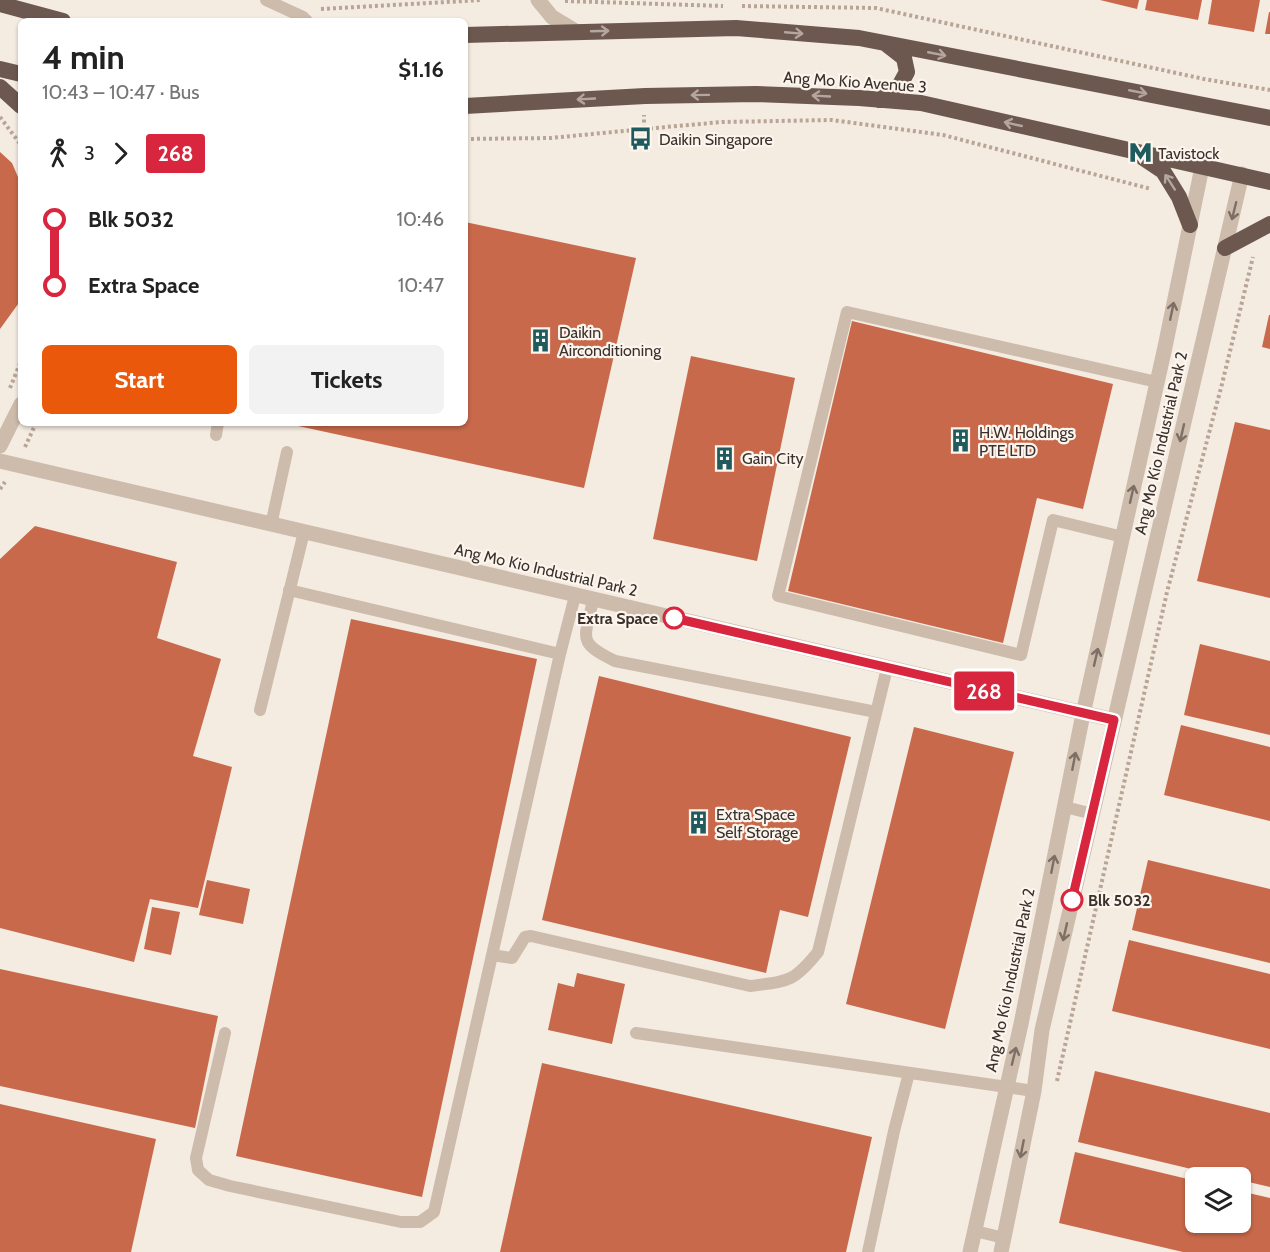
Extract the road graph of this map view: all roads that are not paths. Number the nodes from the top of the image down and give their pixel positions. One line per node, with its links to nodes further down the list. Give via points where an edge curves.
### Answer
1 (266, 0): 5 (lane)
2 (538, 0): 6 (street, via 552,17)
3 (0, 4): 4 (highway)
4 (52, 18)
5 (304, 18)
6 (577, 32): 7 (highway); 8 (highway, one-way to 8, via 736,28 859,38)
7 (468, 35)
8 (886, 44): 12 (highway, via 904,58 907,72 897,90); 15 (highway, one-way to 15)
9 (0, 69): 10 (highway)
10 (18, 73)
11 (0, 87): 13 (highway)
12 (879, 100): 14 (highway, Ang Mo Kio Avenue 3, one-way to 14, via 766,94); 16 (highway, Ang Mo Kio Avenue 3, one-way to 12, via 921,103)
13 (18, 103)
14 (468, 106)
15 (1270, 118)
16 (1134, 152): 17 (highway, Ang Mo Kio Avenue 3); 21 (highway, one-way to 16, via 1163,171)
17 (1202, 167): 18 (highway, Ang Mo Kio Avenue 3); 21 (street, Ang Mo Kio Industrial Park 2)
18 (1242, 174): 19 (highway, Ang Mo Kio Avenue 3); 22 (street, Ang Mo Kio Industrial Park 2, one-way to 22)
19 (1270, 182)
20 (1270, 224): 22 (highway)
21 (1190, 225): 23 (street, Ang Mo Kio Industrial Park 2, one-way to 21)
22 (1225, 248): 39 (street, Ang Mo Kio Industrial Park 2, one-way to 39)
23 (1157, 382): 30 (street, Ang Mo Kio Industrial Park 2, one-way to 23); 30 (lane, via 847,312 778,596 1021,655 1053,520)
24 (18, 410): 25 (street)
25 (0, 446)
26 (287, 452): 28 (lane)
27 (0, 461): 28 (street, Ang Mo Kio Industrial Park 2)
28 (271, 525): 29 (street, Ang Mo Kio Industrial Park 2)
29 (304, 532): 31 (lane); 32 (street, Ang Mo Kio Industrial Park 2)
30 (1123, 537): 38 (street, Ang Mo Kio Industrial Park 2, one-way to 30)
31 (290, 590): 34 (lane); 36 (lane)
32 (575, 596): 33 (street, Ang Mo Kio Industrial Park 2); 34 (lane)
33 (593, 600): 35 (street, Ang Mo Kio Industrial Park 2); 37 (lane, via 587,643 615,661)
34 (560, 654): 42 (lane)
35 (887, 668): 37 (lane); 38 (street, Ang Mo Kio Industrial Park 2)
36 (260, 710)
37 (876, 712): 42 (lane, via 818,952 803,971 785,982 750,986 531,936 525,937 512,958)
38 (1083, 714): 39 (street, Ang Mo Kio Industrial Park 2); 40 (street, Ang Mo Kio Industrial Park 2, one-way to 38)
39 (1114, 720): 41 (street, Ang Mo Kio Industrial Park 2)
40 (1065, 807): 41 (lane); 43 (street, Ang Mo Kio Industrial Park 2, one-way to 40)
41 (1093, 814): 44 (street, Ang Mo Kio Industrial Park 2, one-way to 44)
42 (492, 955): 45 (lane, via 434,1212 420,1222 401,1222 230,1186 209,1179 198,1170 196,1158)
43 (1021, 1024): 44 (lane); 48 (street, Ang Mo Kio Industrial Park 2, one-way to 43)
44 (1042, 1030): 49 (street, Ang Mo Kio Industrial Park 2)
45 (225, 1033)
46 (636, 1033): 47 (lane)
47 (909, 1073): 48 (lane); 52 (lane)
48 (1006, 1087): 49 (lane); 50 (street, Ang Mo Kio Industrial Park 2)
49 (1034, 1091): 51 (street, Ang Mo Kio Industrial Park 2, one-way to 51)
50 (975, 1232): 51 (lane); 53 (street, Ang Mo Kio Industrial Park 2)
51 (1002, 1245)
52 (868, 1252)
53 (970, 1252)

